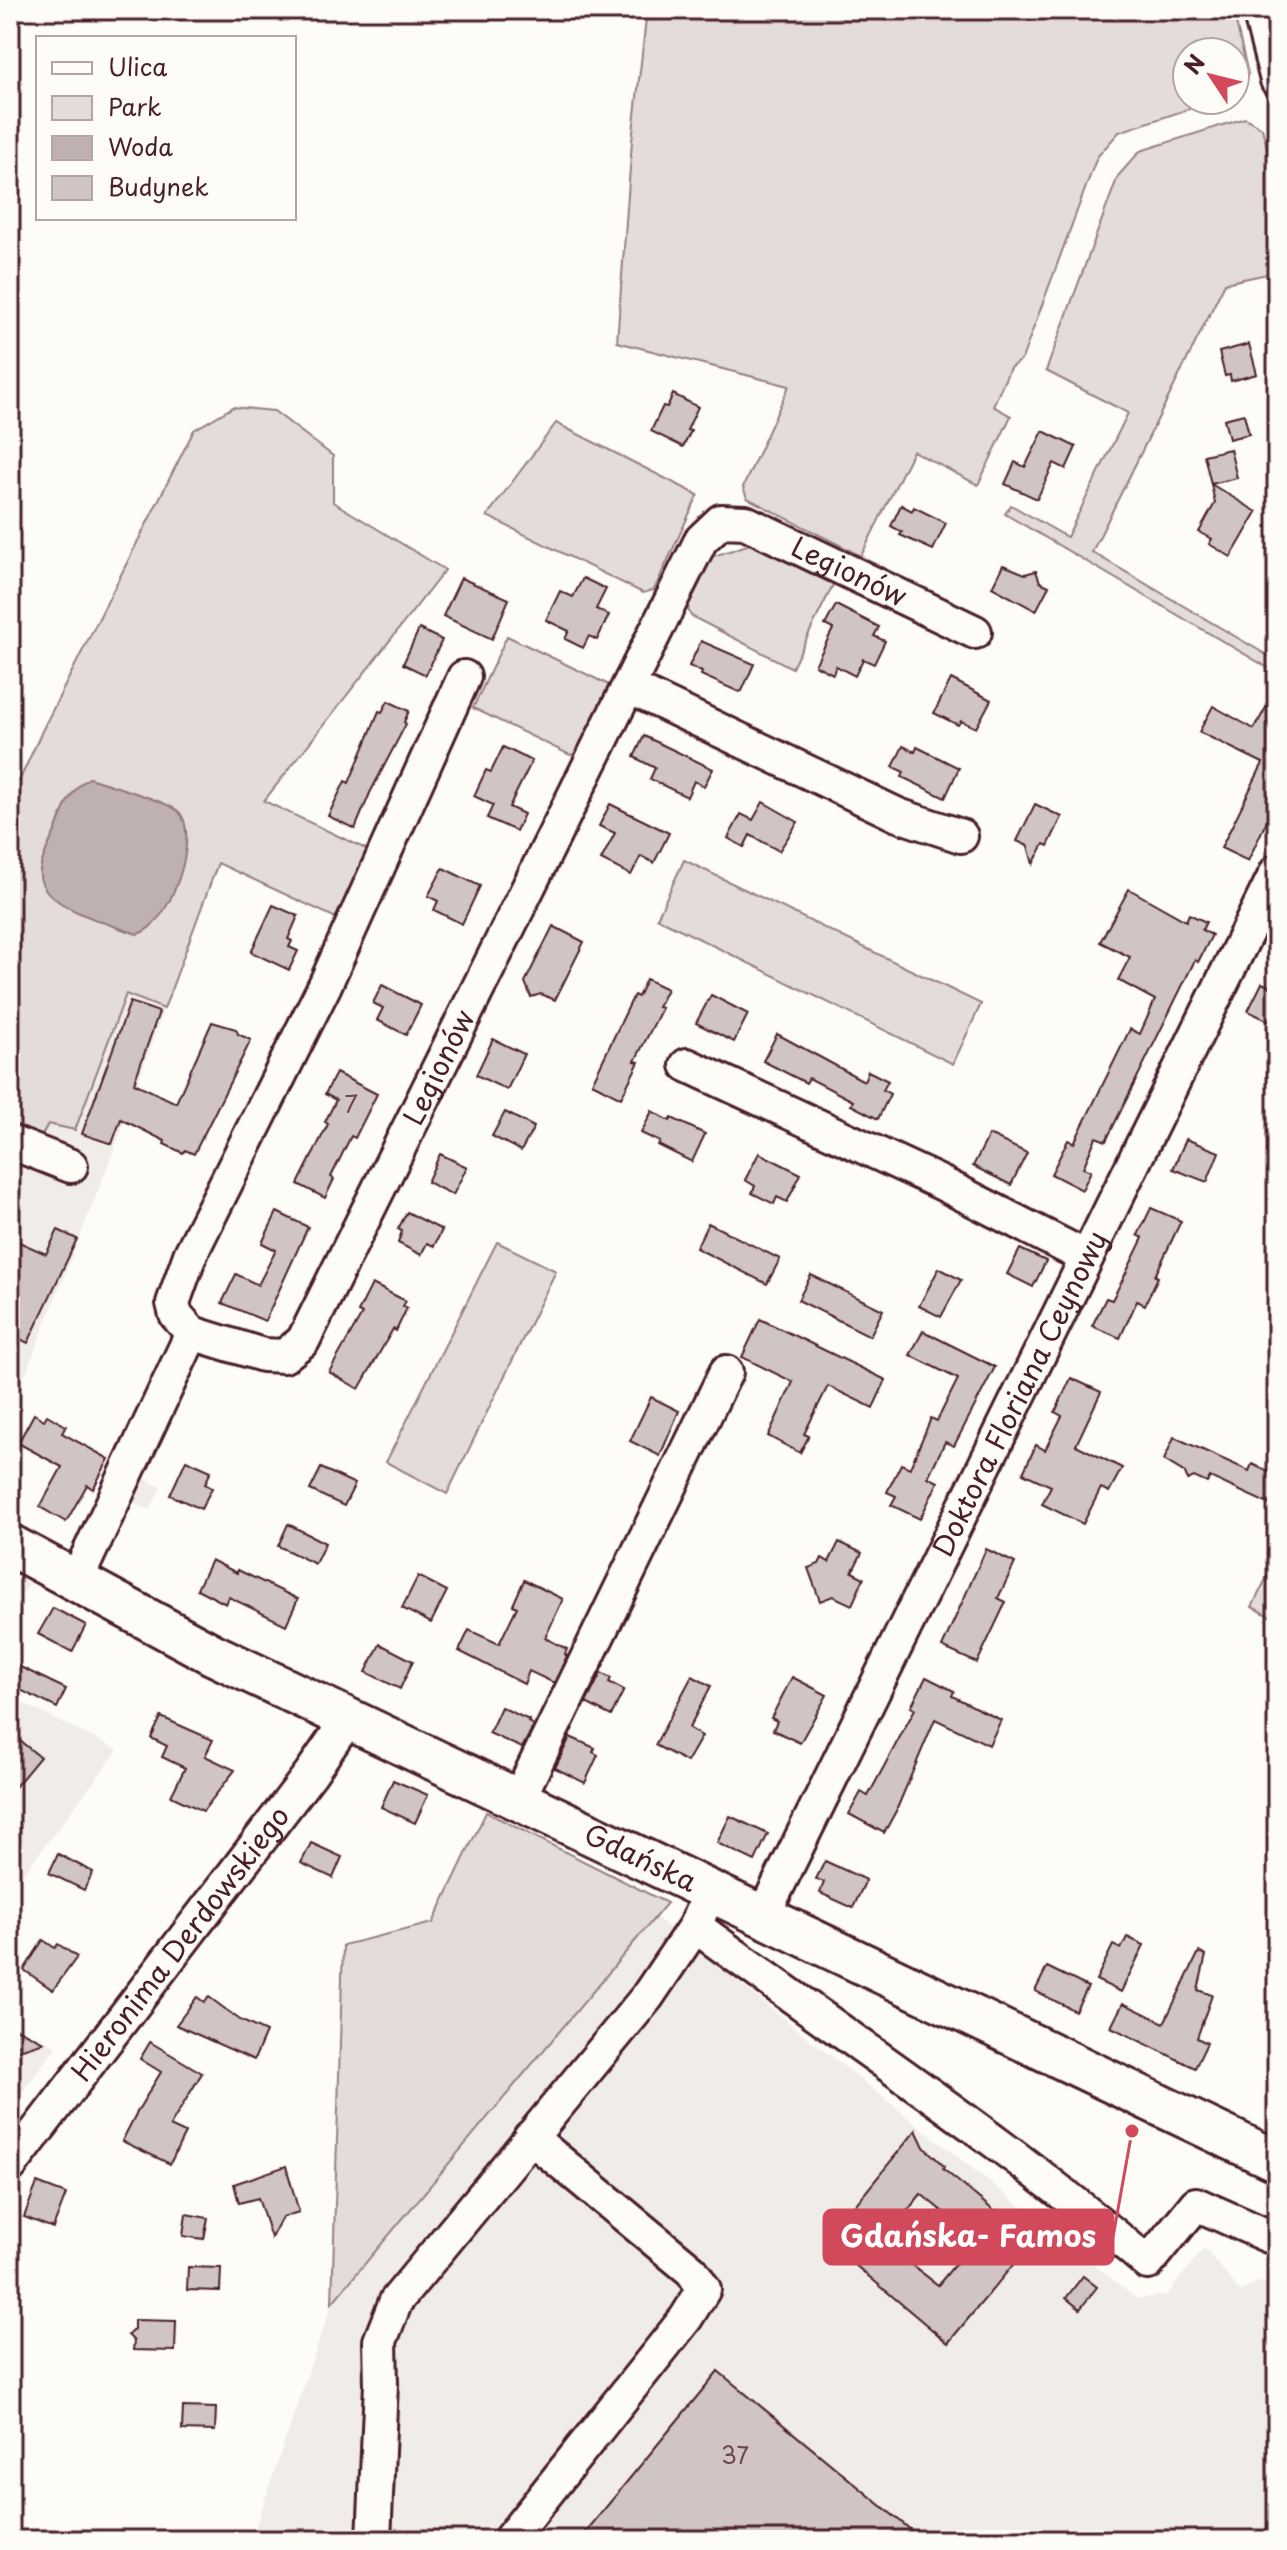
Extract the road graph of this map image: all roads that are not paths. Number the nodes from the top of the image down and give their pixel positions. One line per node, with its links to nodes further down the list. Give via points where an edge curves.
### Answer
1 (1259, 10): 2 (street)
2 (1277, 80)
3 (975, 632): 5 (street, Legionów, via 745,522 721,521 701,540)
4 (464, 677): 12 (street, via 325,985 190,1255 173,1303)
5 (629, 687): 6 (street, via 898,815); 12 (street, Legionów, via 303,1341 284,1356 263,1355)
6 (961, 836)
7 (1277, 871): 11 (street, Doktora Floriana Ceynowy)
8 (687, 1065): 11 (street)
9 (10, 1142): 10 (street)
10 (71, 1166)
11 (1086, 1257): 19 (street, Doktora Floriana Ceynowy)
12 (192, 1333): 15 (street)
13 (726, 1372): 17 (street)
14 (10, 1545): 15 (main road, Gdańska)
15 (76, 1581): 16 (main road, Gdańska)
16 (348, 1719): 17 (main road, Gdańska); 22 (street, Hieronima Derdowskiego)
17 (518, 1800): 18 (main road, Gdańska)
18 (702, 1908): 19 (main road, Gdańska); 20 (street, via 647,1997); 23 (street, via 789,1996 942,2102 1148,2263 1196,2204)
19 (763, 1916): 21 (main road, Gdańska)
20 (530, 2137): 24 (street, via 396,2301 380,2341); 25 (street, via 692,2271 704,2289)
21 (1277, 2161)
22 (10, 2166)
23 (1268, 2236)
24 (374, 2540)
25 (509, 2540)

